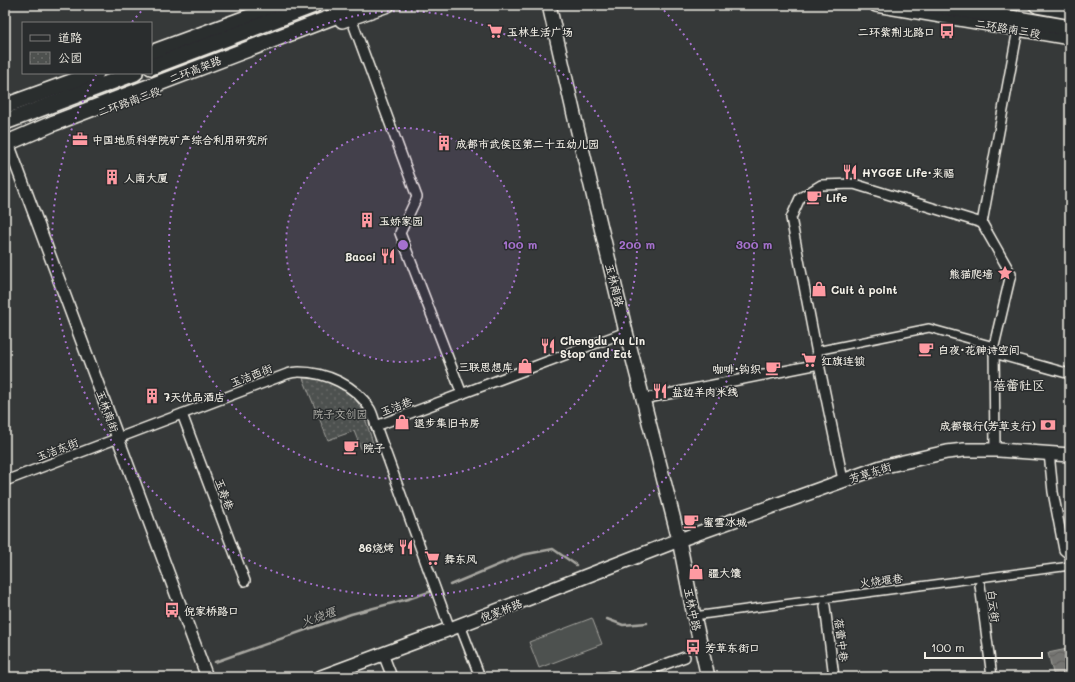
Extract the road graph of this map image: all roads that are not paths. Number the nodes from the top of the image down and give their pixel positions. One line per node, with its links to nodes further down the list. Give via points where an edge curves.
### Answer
1 (268, 5): 17 (main road)
2 (282, 5): 17 (highway)
3 (301, 5): 17 (highway)
4 (314, 5): 17 (highway)
5 (362, 5): 29 (highway, via 312,21)
6 (388, 5): 13 (main road, 二环路南三段)
7 (549, 5): 31 (main road, 玉林南路)
8 (876, 5): 15 (main road, 二环路南三段)
9 (935, 5): 14 (highway)
10 (1038, 5): 12 (highway)
11 (1045, 5): 12 (main road)
12 (1070, 10)
13 (347, 11): 23 (highway, via 316,14); 29 (main road, 二环路南三段); 36 (street, via 418,197 400,233)
14 (1070, 28)
15 (1018, 30): 16 (main road, 二环路南三段); 30 (street)
16 (1070, 38)
17 (152, 57)
18 (78, 74): 24 (main road)
19 (93, 74): 25 (highway)
20 (112, 74): 26 (highway)
21 (133, 74): 27 (highway)
22 (151, 74): 27 (highway)
23 (152, 74)
24 (5, 100)
25 (5, 106)
26 (5, 114)
27 (39, 115): 28 (highway); 29 (highway)
28 (5, 122)
29 (6, 142): 40 (street, 玉林南街)
30 (982, 223): 32 (street, via 1011,274); 33 (street, via 854,184 821,185 800,198 791,218)
31 (626, 332): 36 (street, 玉洁巷); 37 (main road, 玉林南路)
32 (994, 349): 33 (street, via 929,328); 35 (street); 41 (street)
33 (816, 351): 34 (street)
34 (819, 364): 37 (street); 44 (street)
35 (1070, 374)
36 (462, 394): 39 (street, 玉洁巷)
37 (643, 399): 46 (main road, 玉林南路)
38 (182, 414): 39 (street, 玉洁西街, via 286,374 298,372 333,378 346,385 365,402); 40 (street, 玉洁西街); 49 (street, 玉寿巷)
39 (376, 426): 53 (street, 玉洁巷)
40 (118, 439): 45 (street, 玉洁东街); 56 (street, 玉林南街)
41 (995, 450): 42 (main road, 芳草东街); 44 (main road, 芳草东街, via 947,452 881,467)
42 (1049, 453): 43 (main road, 芳草东街); 47 (street, via 1053,492 1064,550)
43 (1070, 455)
44 (843, 480): 46 (main road, 芳草东街)
45 (5, 482)
46 (679, 540): 52 (main road, 玉林中路); 53 (main road, 倪家桥路)
47 (1070, 555)
48 (1070, 566): 52 (street, 火烧堰巷)
49 (245, 581)
50 (980, 585): 65 (street, 白云街)
51 (825, 606): 64 (street, 蓓蕾中巷)
52 (694, 616): 63 (main road, 玉林中路)
53 (455, 627): 54 (main road, 倪家桥路); 59 (street, 玉洁巷)
54 (383, 654): 57 (main road, 倪家桥路); 58 (street)
55 (685, 657): 62 (street)
56 (207, 677)
57 (321, 677)
58 (392, 677)
59 (480, 677)
60 (609, 677): 61 (street)
61 (612, 677)
62 (630, 677)
63 (708, 677)
64 (834, 677)
65 (992, 677)

